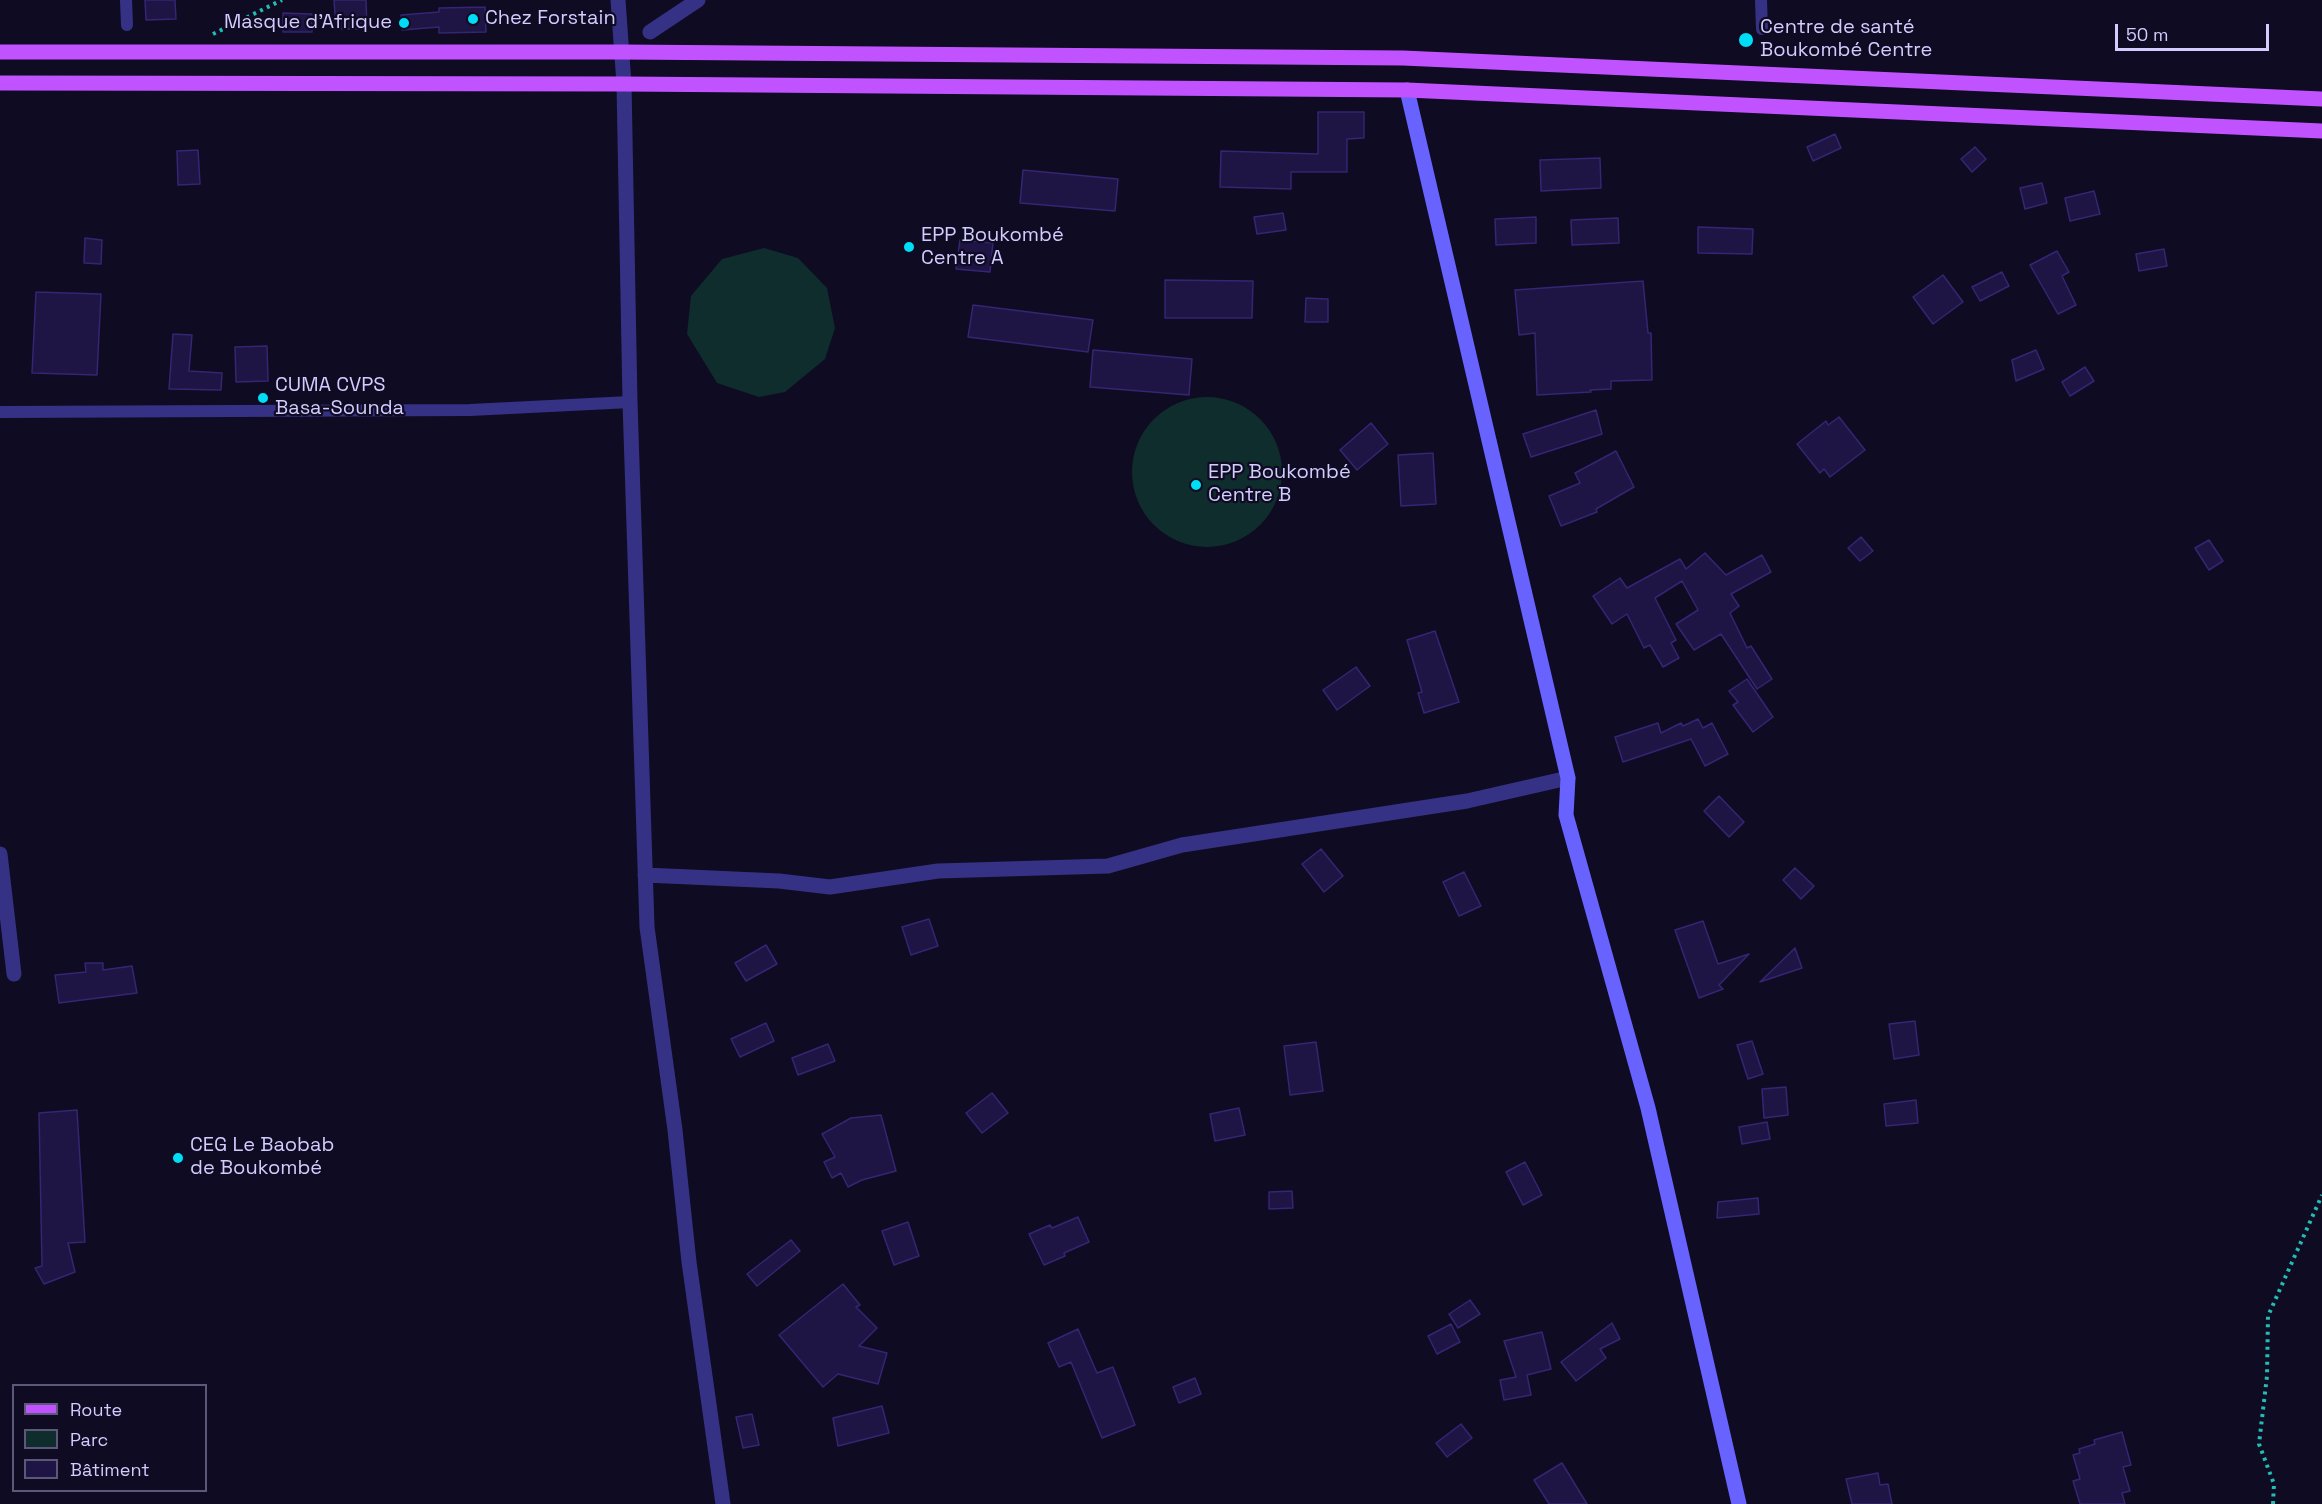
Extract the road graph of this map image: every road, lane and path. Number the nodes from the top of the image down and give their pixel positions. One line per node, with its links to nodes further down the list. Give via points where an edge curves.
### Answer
1 (126, 0): 6 (lane)
2 (282, 0): 9 (path)
3 (618, 0): 11 (street)
4 (698, 0): 8 (street)
5 (1761, 0): 7 (lane)
6 (127, 25)
7 (1762, 29)
8 (650, 32)
9 (211, 34)
10 (0, 51): 11 (main road)
11 (622, 52): 13 (street); 15 (main road, via 1403,58)
12 (0, 83): 13 (main road)
13 (624, 84): 14 (main road); 17 (street)
14 (1407, 90): 16 (main road); 19 (street)
15 (2322, 99)
16 (2322, 131)
17 (630, 402): 18 (lane, via 470,410); 21 (street)
18 (0, 412)
19 (1568, 778): 21 (street, via 1467,801 1182,845 1107,866 938,872 830,887); 25 (street, via 1566,815 1648,1108)
20 (0, 854): 22 (street)
21 (645, 875): 24 (street, via 647,927)
22 (14, 974)
23 (2322, 1195): 26 (path, via 2268,1316 2267,1376 2259,1444 2274,1484)
24 (723, 1504)
25 (1739, 1504)
26 (2273, 1504)

